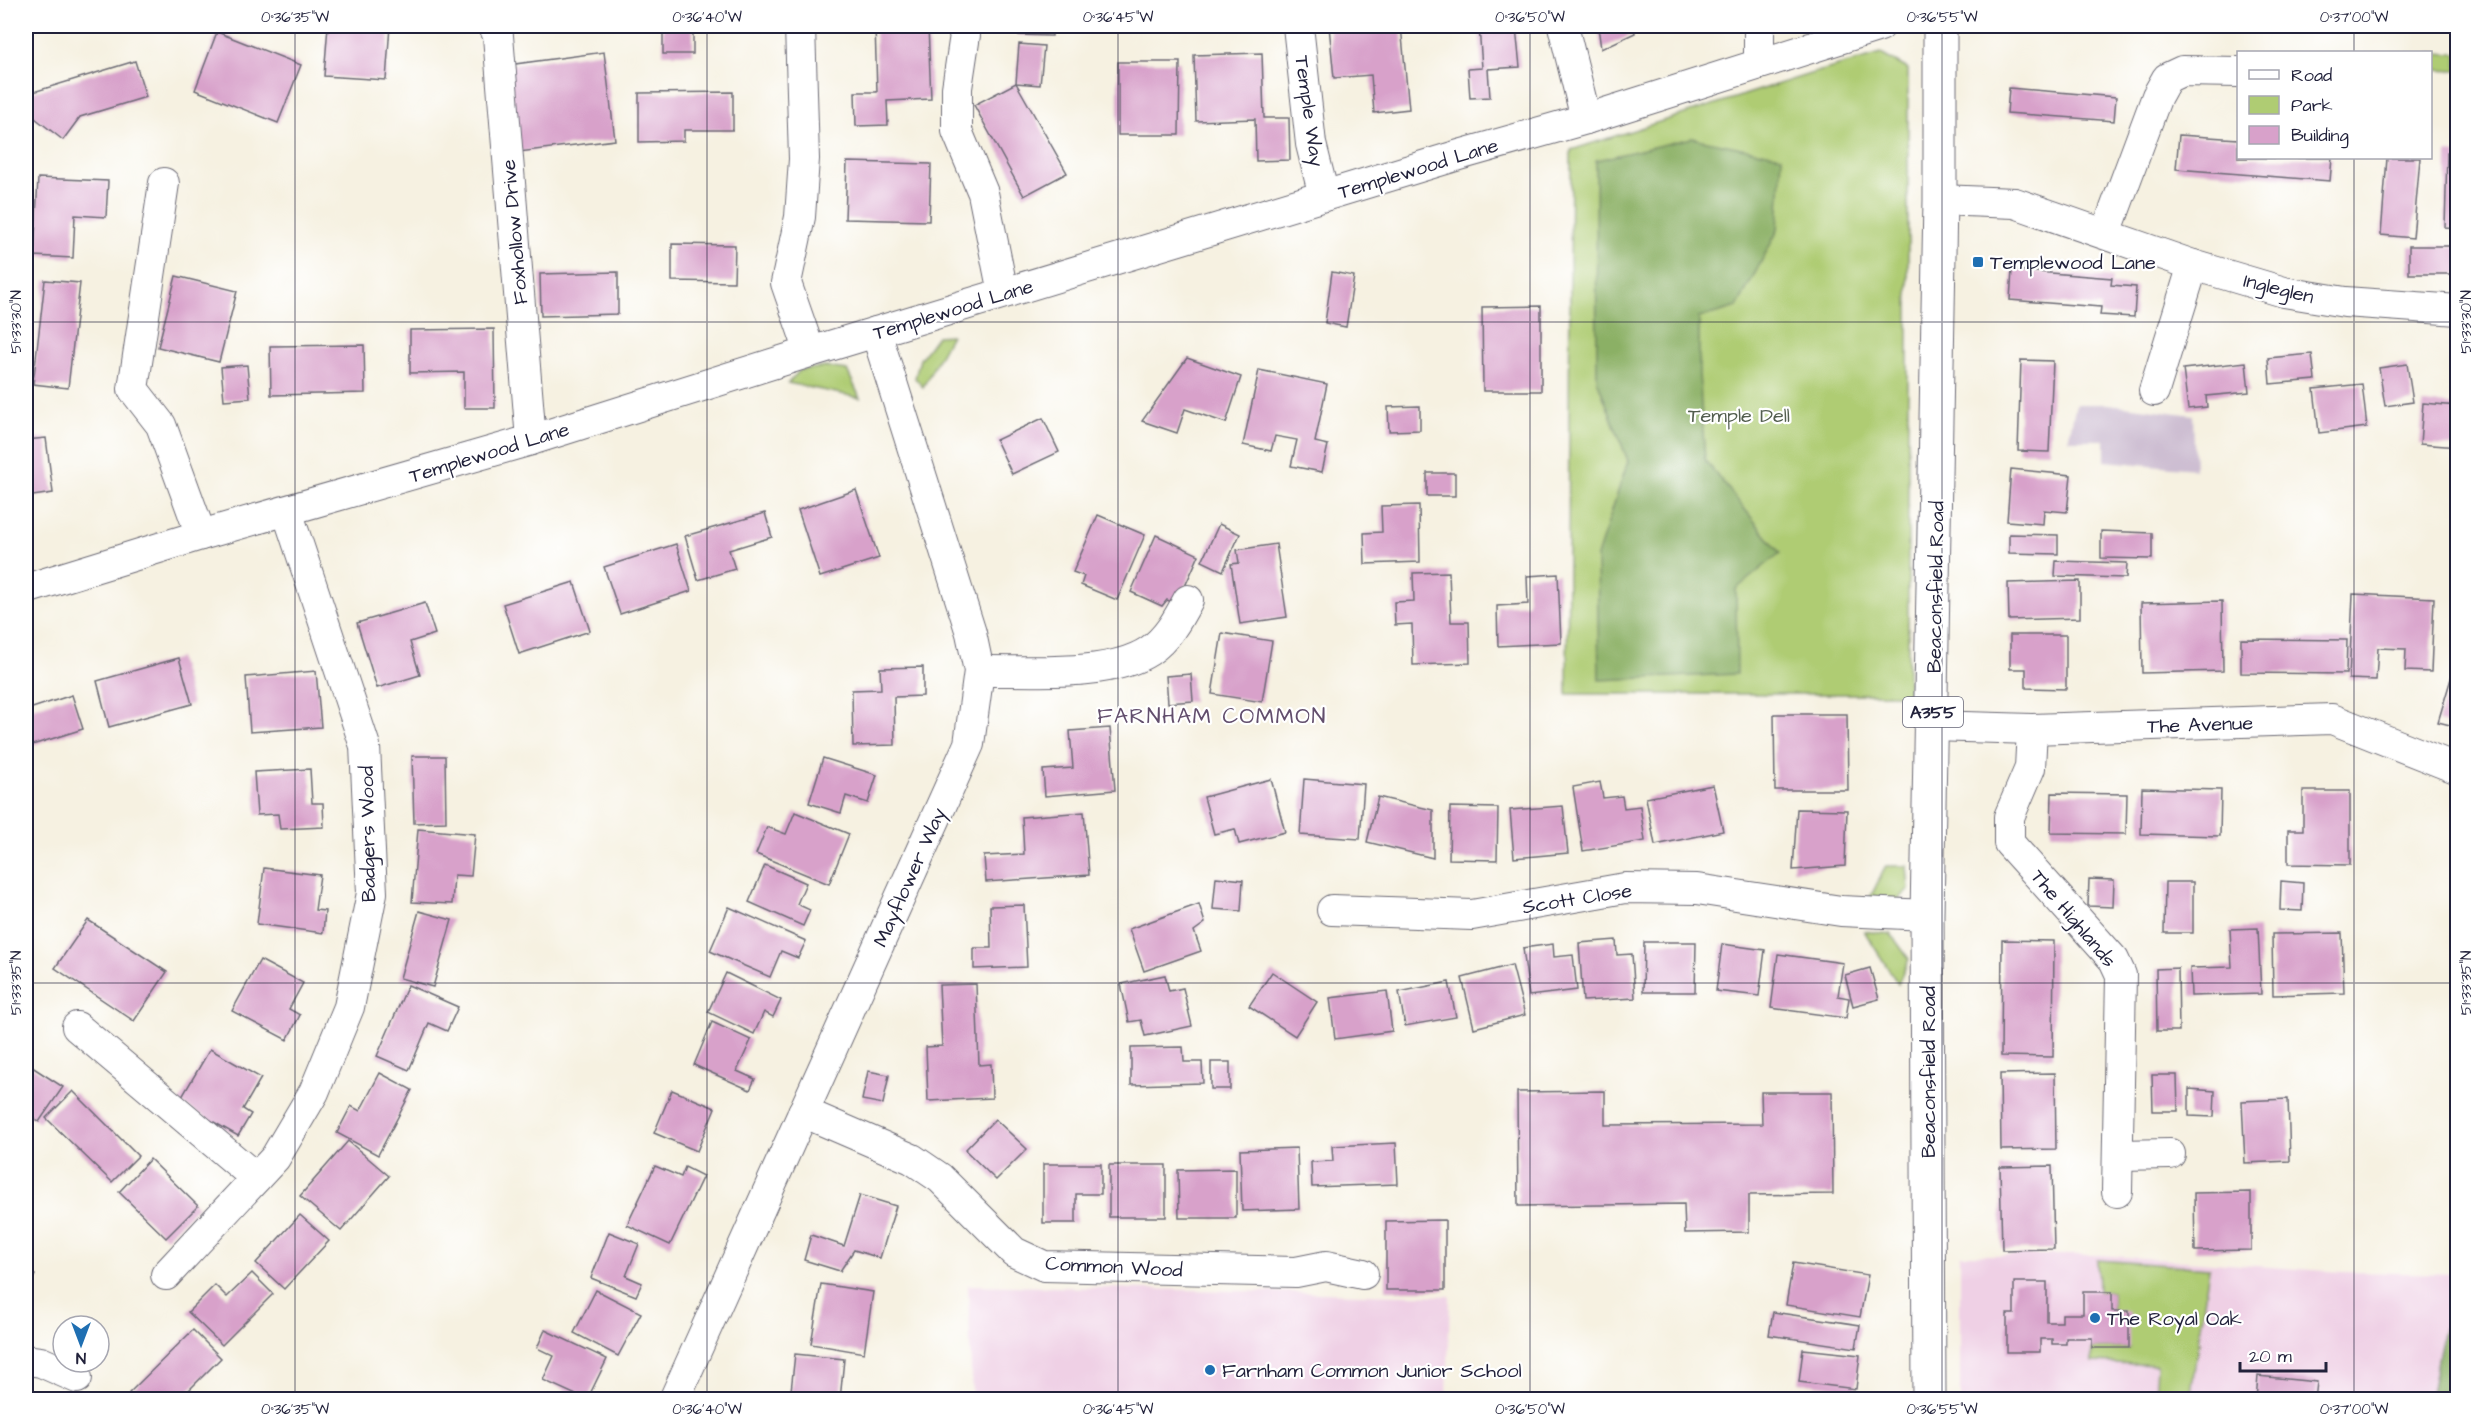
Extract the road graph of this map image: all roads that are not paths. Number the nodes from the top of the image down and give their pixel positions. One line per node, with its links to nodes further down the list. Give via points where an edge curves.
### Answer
1 (494, 26): 22 (street, Foxhollow Drive, via 498,36)
2 (800, 26): 20 (street, via 804,159 800,217 786,284)
3 (961, 26): 17 (street, via 965,35 957,87 957,131 983,193)
4 (1298, 26): 13 (street, Temple Way, via 1311,144)
5 (1563, 26): 11 (street)
6 (1759, 26): 9 (street)
7 (1880, 26): 9 (street, Templewood Lane)
8 (1940, 26): 14 (main road, Beaconsfield Road / A355)
9 (1759, 64): 11 (street, Templewood Lane)
10 (2237, 72): 15 (street, via 2182,71 2167,78)
11 (1586, 119): 13 (street, Templewood Lane)
12 (164, 183): 24 (street, via 133,390 161,425)
13 (1324, 196): 17 (street, Templewood Lane)
14 (1940, 200): 15 (street, Ingleglen, via 2015,203); 28 (main road, Beaconsfield Road / A355)
15 (2106, 233): 16 (street, Ingleglen)
16 (2193, 265): 18 (street, Ingleglen, via 2284,291 2345,302); 21 (street)
17 (1003, 293): 19 (street, Templewood Lane)
18 (2457, 310)
19 (876, 332): 20 (street, Templewood Lane); 27 (street, Mayflower Way, via 971,633)
20 (810, 352): 22 (street, Templewood Lane)
21 (2154, 391)
22 (531, 440): 23 (street, Templewood Lane)
23 (287, 511): 24 (street, Templewood Lane); 37 (street, Badgers Wood, via 365,746 372,893 349,1007 314,1092 275,1158)
24 (201, 536): 25 (street, Templewood Lane)
25 (26, 589)
26 (1188, 600): 27 (street, via 1160,642 1131,660 1092,669)
27 (979, 670): 34 (street, Mayflower Way, via 969,744)
28 (1932, 726): 29 (street, The Avenue); 32 (main road, Beaconsfield Road / A355)
29 (2032, 729): 30 (street, The Avenue, via 2332,719); 36 (street, The Highlands, via 2030,768 2009,816 2009,843 2114,960 2121,975)
30 (2457, 770)
31 (1332, 910): 32 (street, Scott Close, via 1472,915 1625,888 1697,889 1841,911)
32 (1927, 915): 44 (main road, Beaconsfield Road / A355)
33 (76, 1027): 37 (street)
34 (803, 1112): 39 (street, Common Wood, via 912,1159 940,1178 1014,1252 1044,1266 1296,1272 1326,1266); 43 (street, Mayflower Way)
35 (2170, 1154): 36 (street)
36 (2119, 1155): 38 (street, The Highlands)
37 (256, 1178): 40 (street, Badgers Wood)
38 (2117, 1192)
39 (1363, 1274)
40 (166, 1275)
41 (26, 1360): 42 (street, via 41,1362)
42 (77, 1378)
43 (674, 1400)
44 (1929, 1400)

